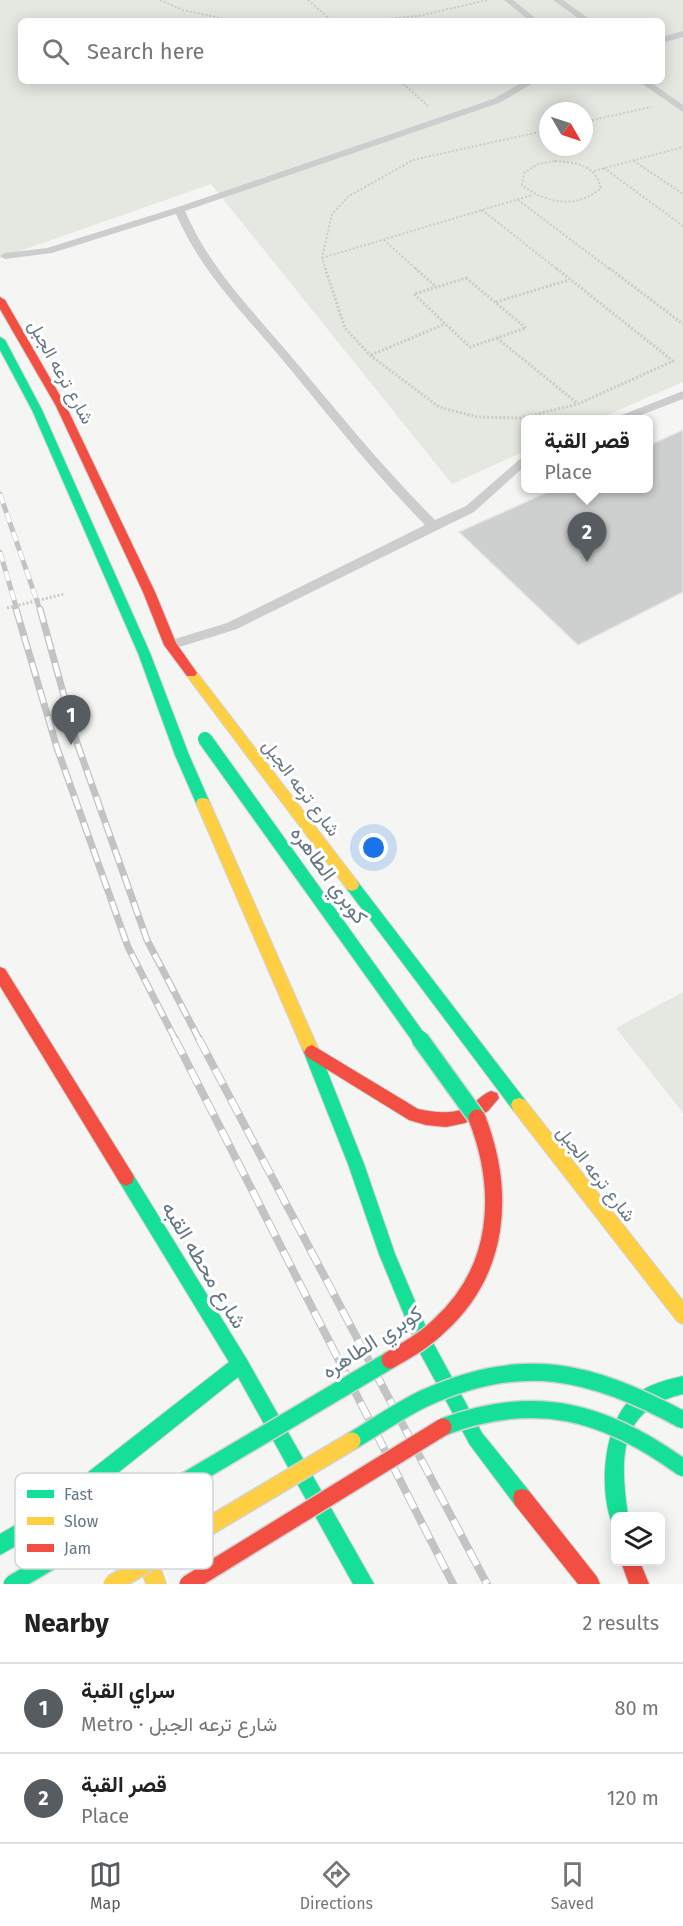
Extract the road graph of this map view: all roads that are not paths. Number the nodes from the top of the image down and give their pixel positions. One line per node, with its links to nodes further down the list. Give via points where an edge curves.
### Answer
1 (508, 0): 3 (lane)
2 (557, 0): 4 (lane)
3 (531, 18)
4 (584, 18)
5 (683, 34): 6 (lane)
6 (665, 38)
7 (527, 84): 10 (lane, via 496,101)
8 (647, 84): 9 (lane)
9 (683, 109)
10 (179, 210): 11 (lane, via 48,251); 17 (lane, via 187,232 223,282 400,493)
11 (4, 256)
12 (0, 300): 18 (main road, شارع ترعه الجبل, via 61,406 149,591)
13 (0, 340): 19 (main road, via 37,410)
14 (683, 395): 15 (lane)
15 (629, 415)
16 (521, 462): 17 (lane, via 470,509)
17 (433, 526): 18 (lane, via 232,626)
18 (170, 645): 24 (main road, شارع ترعه الجبل)
19 (144, 653): 20 (main road); 23 (main road, via 182,755)
20 (178, 701)
21 (202, 734): 31 (main road, كوبري الطاهره, bridge, via 473,1110 487,1141 495,1174 496,1208 490,1243 477,1276 456,1307 430,1334)
22 (0, 973): 26 (main road, شارع محطه القبه)
23 (312, 1052): 24 (main road, via 415,1115 433,1121 470,1116 485,1106 495,1092); 47 (main road, via 425,1345 476,1439)
24 (497, 1077): 25 (main road, شارع ترعه الجبل)
25 (683, 1315)
26 (240, 1364): 30 (main road); 46 (main road, شارع محطه القبه)
27 (683, 1385): 32 (main road, via 649,1395 630,1413 616,1436 613,1461)
28 (683, 1420): 33 (main road, bridge, via 608,1382 570,1373 531,1370 493,1374 456,1383 420,1400)
29 (683, 1468): 37 (main road, bridge, via 640,1438 598,1419 555,1409 522,1408 468,1416 428,1434)
30 (102, 1473)
31 (199, 1473)
32 (619, 1512)
33 (213, 1524)
34 (15, 1536): 35 (main road)
35 (0, 1545)
36 (632, 1566): 48 (main road)
37 (213, 1568)
38 (37, 1569): 42 (main road, كوبري الطاهره, bridge)
39 (137, 1569): 43 (main road, bridge)
40 (152, 1569): 44 (main road)
41 (212, 1569): 45 (main road, bridge)
42 (12, 1584)
43 (112, 1584)
44 (156, 1584)
45 (188, 1584)
46 (364, 1584)
47 (590, 1584)
48 (639, 1584)

